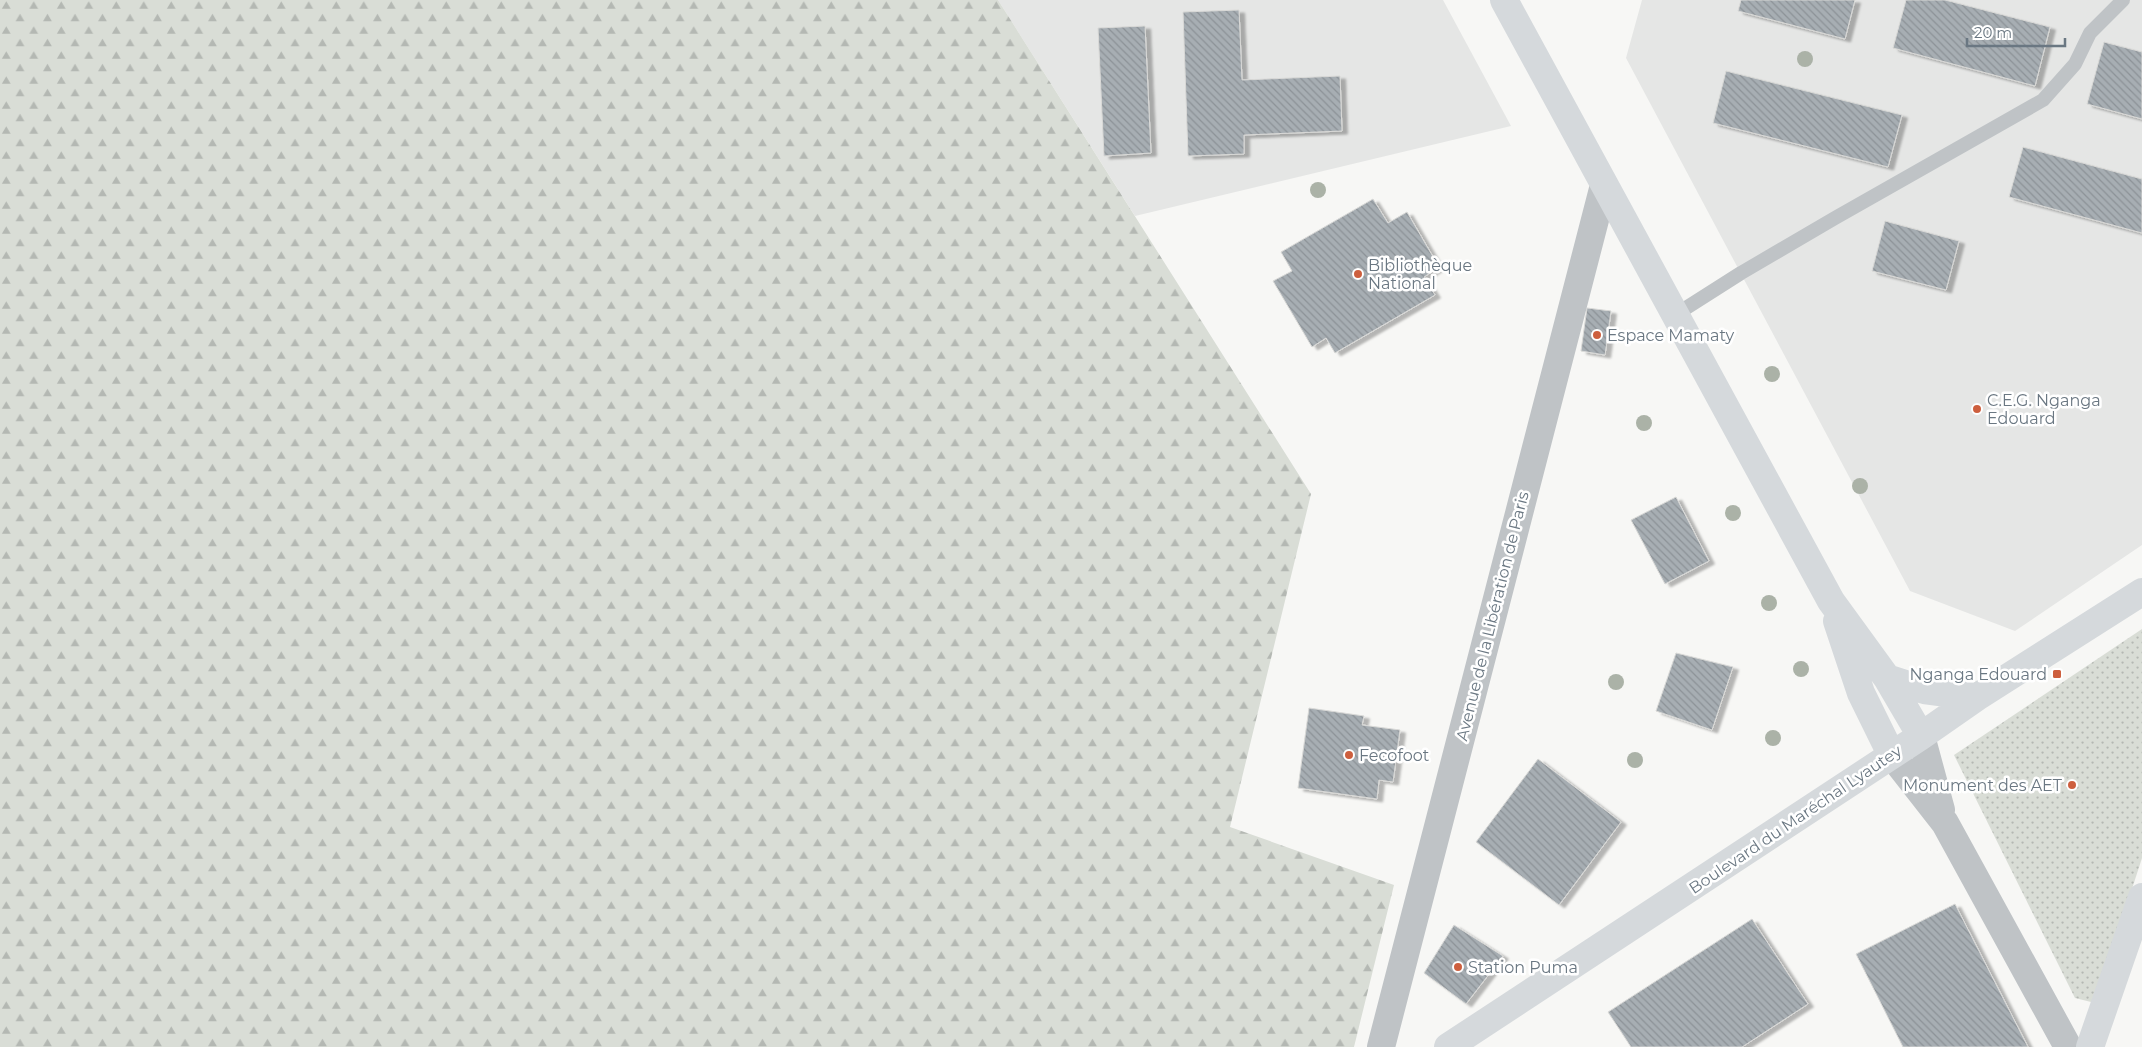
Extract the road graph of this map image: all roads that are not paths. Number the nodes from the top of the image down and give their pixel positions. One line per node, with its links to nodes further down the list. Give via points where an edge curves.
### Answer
1 (1504, 0): 3 (main road)
2 (2123, 0): 4 (lane, via 2090,33 2075,64 2043,100 1826,223)
3 (1604, 185): 4 (main road); 13 (street, Avenue de la Libération de Paris)
4 (1675, 315): 6 (main road)
5 (2142, 592): 8 (main road, Boulevard du Maréchal Lyautey)
6 (1831, 600): 7 (main road); 10 (main road, via 1852,668 1872,719)
7 (1887, 678): 8 (main road, via 1924,690); 9 (main road)
8 (1977, 697): 9 (main road, Boulevard du Maréchal Lyautey)
9 (1921, 736): 10 (main road, Boulevard du Maréchal Lyautey); 11 (street)
10 (1891, 754): 11 (street); 14 (main road, Boulevard du Maréchal Lyautey)
11 (1945, 823): 15 (street)
12 (2142, 897): 16 (main road)
13 (1381, 1047)
14 (1448, 1047)
15 (2068, 1047)
16 (2090, 1047)

